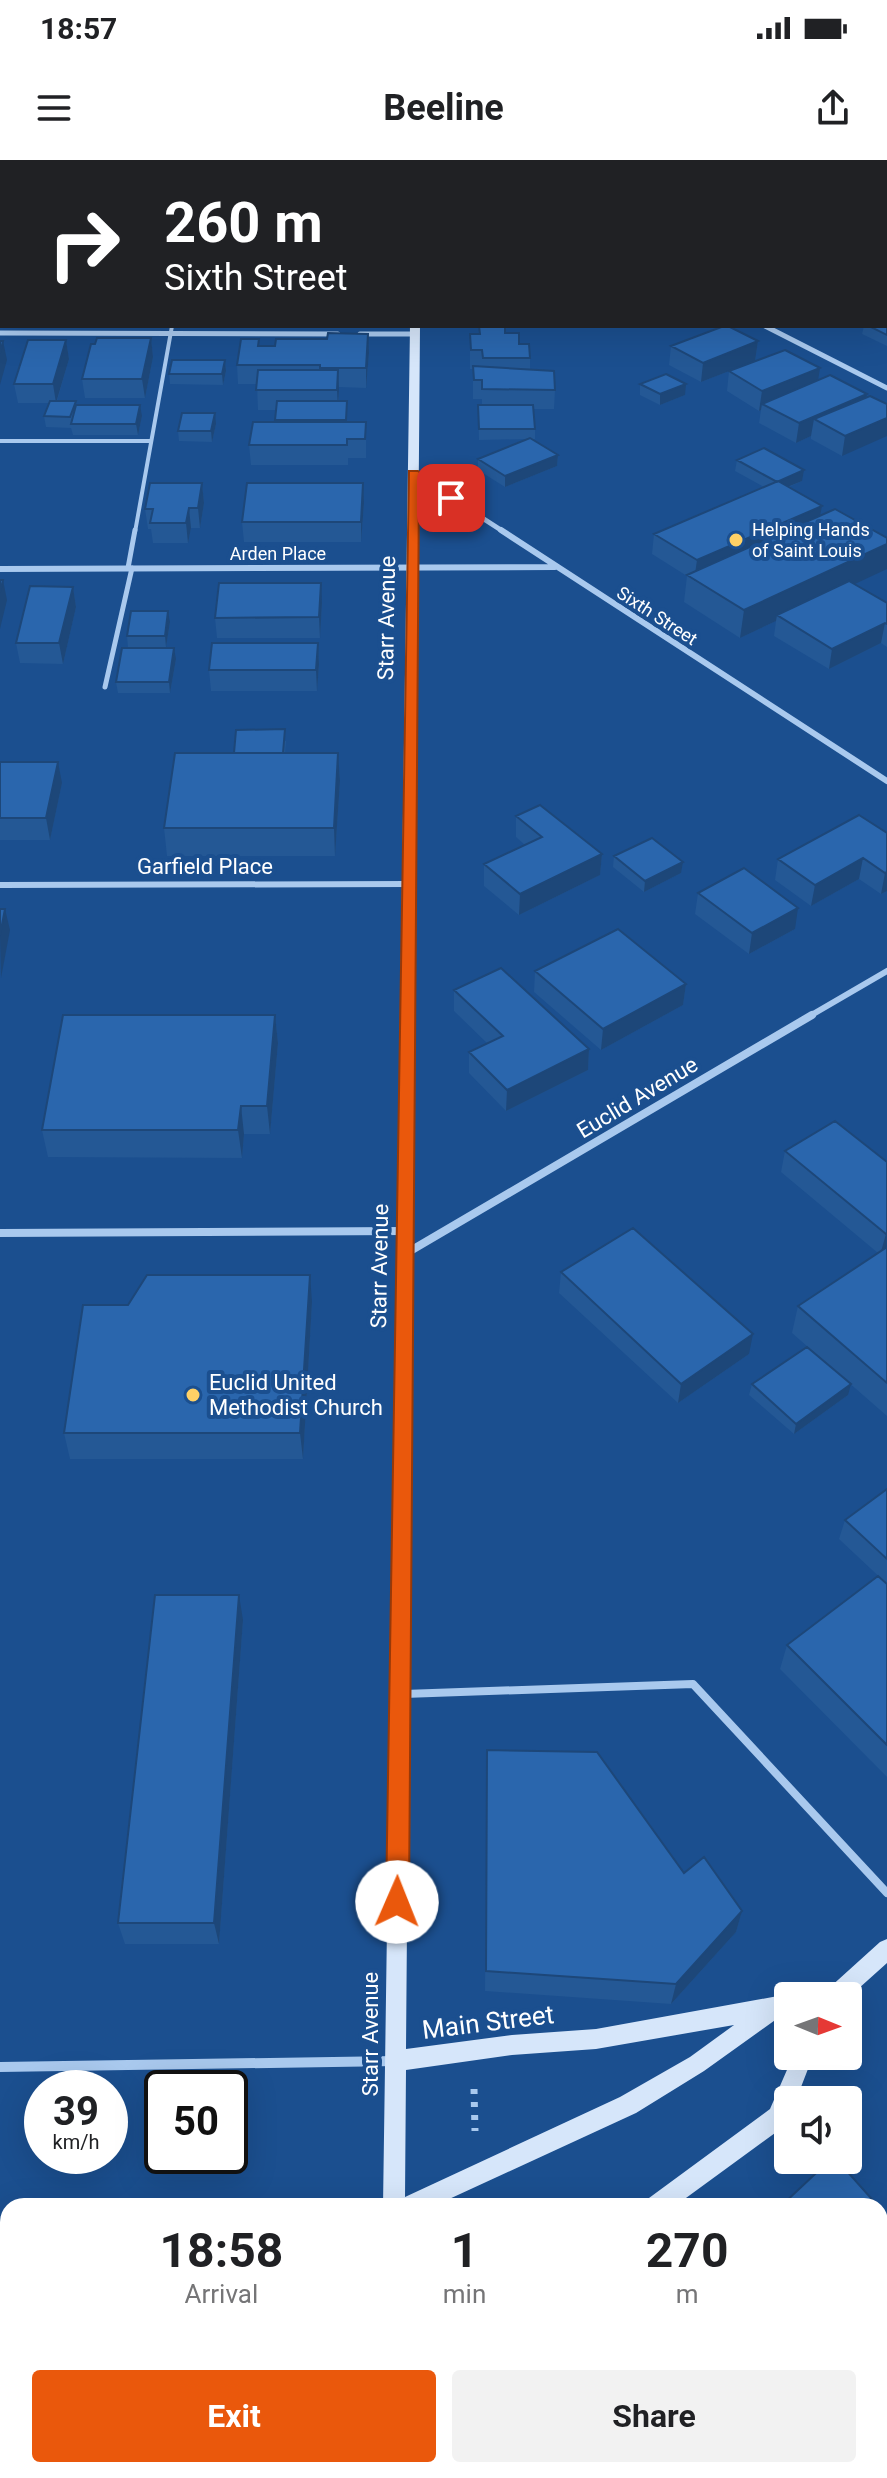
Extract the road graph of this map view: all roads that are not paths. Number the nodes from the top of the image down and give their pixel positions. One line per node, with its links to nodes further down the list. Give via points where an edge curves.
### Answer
1 (172, 328): 5 (lane)
2 (769, 328): 6 (street)
3 (415, 330): 5 (street); 9 (main road, Starr Avenue)
4 (0, 333): 5 (street)
5 (171, 333): 8 (lane)
6 (887, 388)
7 (0, 441): 8 (lane)
8 (151, 441): 11 (lane)
9 (414, 474): 10 (street, Sixth Street); 12 (main road, Starr Avenue)
10 (556, 567): 12 (street, Arden Place); 15 (street, Sixth Street)
11 (130, 568): 12 (street, Arden Place); 13 (street, Arden Place); 14 (lane)
12 (412, 568): 16 (main road, Starr Avenue)
13 (0, 569)
14 (105, 687)
15 (887, 781)
16 (409, 884): 17 (street, Garfield Place); 19 (main road, Starr Avenue)
17 (0, 885)
18 (887, 971): 21 (street, Euclid Avenue)
19 (406, 1231): 20 (street); 21 (main road, Starr Avenue)
20 (0, 1233)
21 (405, 1255): 22 (main road, Starr Avenue)
22 (400, 1694): 23 (lane, via 693,1684); 28 (main road, Starr Avenue)
23 (887, 1893)
24 (887, 1949): 25 (main road)
25 (850, 1982)
26 (774, 2008): 28 (main road, Main Street, via 596,2039)
27 (774, 2012): 32 (main road, via 628,2105)
28 (396, 2061): 29 (street, Main Street); 31 (main road, Starr Avenue)
29 (0, 2067)
30 (797, 2070): 33 (main road, via 778,2117)
31 (394, 2198)
32 (427, 2198)
33 (671, 2198)

